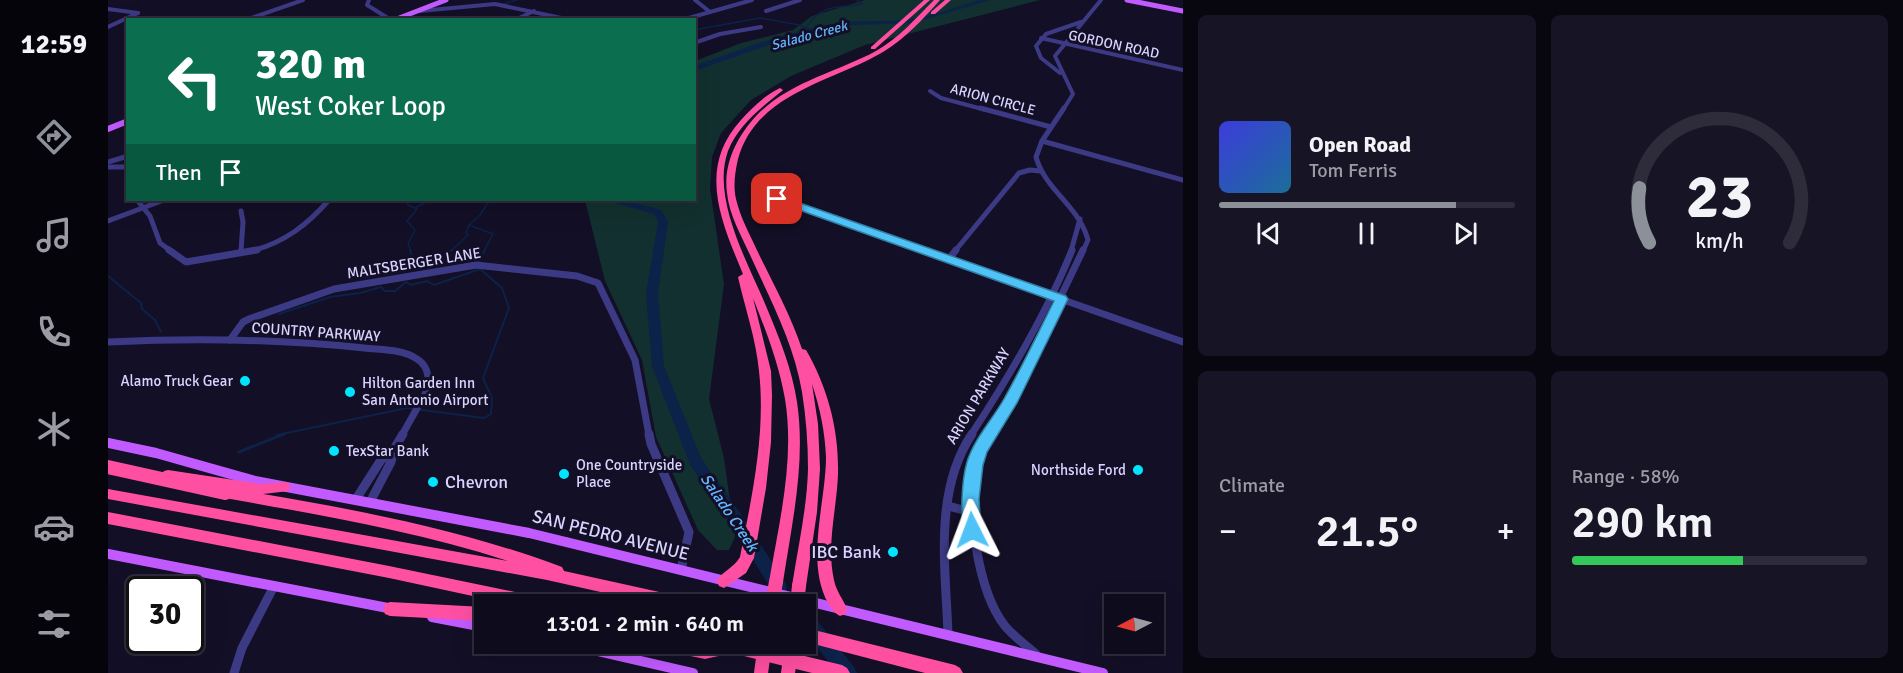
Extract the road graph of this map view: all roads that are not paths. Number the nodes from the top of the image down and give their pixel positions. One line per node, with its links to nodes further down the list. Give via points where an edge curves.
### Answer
1 (303, 0): 24 (street)
2 (369, 0): 25 (street, via 367,5)
3 (446, 0): 26 (main road)
4 (478, 0): 15 (street)
5 (694, 0): 22 (street)
6 (752, 0): 22 (street)
7 (778, 0): 16 (street)
8 (800, 0): 16 (street)
9 (917, 0): 36 (highway)
10 (927, 0): 36 (highway)
11 (937, 0): 37 (highway)
12 (948, 0): 37 (highway)
13 (1101, 0): 33 (street)
14 (1127, 0): 21 (main road)
15 (495, 4): 18 (street); 27 (street, via 443,7)
16 (788, 4): 20 (street)
17 (108, 9): 23 (street, via 138,14)
18 (534, 11): 28 (street); 29 (street)
19 (733, 11): 32 (street)
20 (766, 11)
21 (1183, 11)
22 (710, 12): 30 (street)
23 (129, 18)
24 (252, 18)
25 (390, 18)
26 (398, 18)
27 (401, 18)
28 (518, 18)
29 (563, 18)
30 (689, 18)
31 (126, 19): 34 (street)
32 (696, 20)
33 (1081, 22): 38 (street); 40 (street)
34 (108, 27)
35 (761, 27): 39 (street)
36 (894, 30): 64 (highway, via 870,50 792,83 753,108 735,130 719,173 720,197)
37 (898, 38): 67 (highway, via 867,58 795,88 773,103 745,134 737,153 732,194 738,219)
38 (1041, 38): 40 (street, GORDON ROAD); 42 (street, via 1036,46 1041,58)
39 (696, 42)
40 (1063, 43): 41 (street, GORDON ROAD); 42 (street, via 1054,59)
41 (1183, 70)
42 (1066, 78): 45 (street, via 1073,94)
43 (930, 91): 45 (street, ARION CIRCLE, via 941,98)
44 (126, 123): 46 (main road)
45 (1051, 127): 47 (street)
46 (108, 129)
47 (1042, 141): 51 (street, via 1036,157); 52 (street)
48 (126, 157): 49 (street)
49 (108, 165): 50 (street)
50 (126, 167)
51 (1040, 171): 59 (street, ARION PARKWAY); 62 (street, via 1019,173)
52 (1183, 180)
53 (777, 199): 62 (street)
54 (138, 201): 57 (street)
55 (161, 201): 57 (street)
56 (328, 201): 61 (street, via 295,235 274,245)
57 (143, 207): 60 (street); 61 (street, via 160,243 186,262)
58 (241, 211): 61 (street)
59 (1080, 219): 63 (street, ARION PARKWAY, via 1077,237); 65 (street, ARION PARKWAY, via 1088,240)
60 (108, 221)
61 (241, 252)
62 (949, 259): 63 (street)
63 (1050, 295): 65 (street); 70 (street, ARION PARKWAY)
64 (752, 296): 84 (highway, via 765,369 768,416 747,558 741,569); 89 (highway, bridge, via 782,363 793,420 791,487)
65 (1062, 299): 69 (street); 71 (street, ARION PARKWAY)
66 (230, 340): 68 (street, COUNTRY PARKWAY); 73 (street, COUNTRY PARKWAY, via 334,344 408,355 425,366 429,387); 83 (street, MALTSBERGER LANE, via 249,319 334,290 476,265 577,276 598,283 635,360 651,444 689,532)
67 (794, 340): 90 (highway, bridge, via 809,408 814,471); 92 (highway, via 815,374 827,410 832,488 823,568 828,589)
68 (108, 342)
69 (1183, 342)
70 (1005, 382): 71 (street); 79 (street, ARION PARKWAY, via 963,446 953,468)
71 (1017, 388): 80 (street, ARION PARKWAY, via 980,450)
72 (108, 443): 75 (main road, SAN PEDRO AVENUE)
73 (394, 449): 77 (street, COUNTRY PARKWAY, via 381,460); 78 (street, COUNTRY PARKWAY)
74 (108, 468): 75 (highway, via 261,489); 85 (highway, bridge, via 425,533 521,557)
75 (284, 487): 77 (main road, SAN PEDRO AVENUE)
76 (108, 494): 85 (highway)
77 (356, 499): 78 (main road, SAN PEDRO AVENUE)
78 (370, 502): 83 (main road, SAN PEDRO AVENUE, via 521,531)
79 (948, 506): 80 (street); 95 (street, ARION PARKWAY)
80 (971, 512): 101 (street, ARION PARKWAY, via 979,559 997,613 1014,637)
81 (108, 518): 87 (highway)
82 (108, 554): 86 (main road)
83 (681, 570): 84 (main road, SAN PEDRO AVENUE)
84 (724, 580): 92 (main road, SAN PEDRO AVENUE, bridge)
85 (583, 582): 88 (highway)
86 (274, 586): 91 (main road); 102 (street, via 242,648)
87 (492, 594)
88 (636, 594)
89 (774, 594)
90 (798, 594)
91 (390, 609): 93 (highway); 94 (main road)
92 (840, 609): 95 (main road, SAN PEDRO AVENUE)
93 (474, 613)
94 (474, 625)
95 (948, 635): 101 (main road, SAN PEDRO AVENUE)
96 (816, 638): 107 (highway)
97 (609, 654): 103 (main road)
98 (766, 654): 104 (highway, bridge)
99 (785, 654): 106 (highway)
100 (791, 654): 105 (highway, bridge)
101 (1041, 658): 108 (main road, SAN PEDRO AVENUE)
102 (234, 673)
103 (690, 673)
104 (761, 673)
105 (788, 673)
106 (842, 673)
107 (955, 673)
108 (1103, 673)

